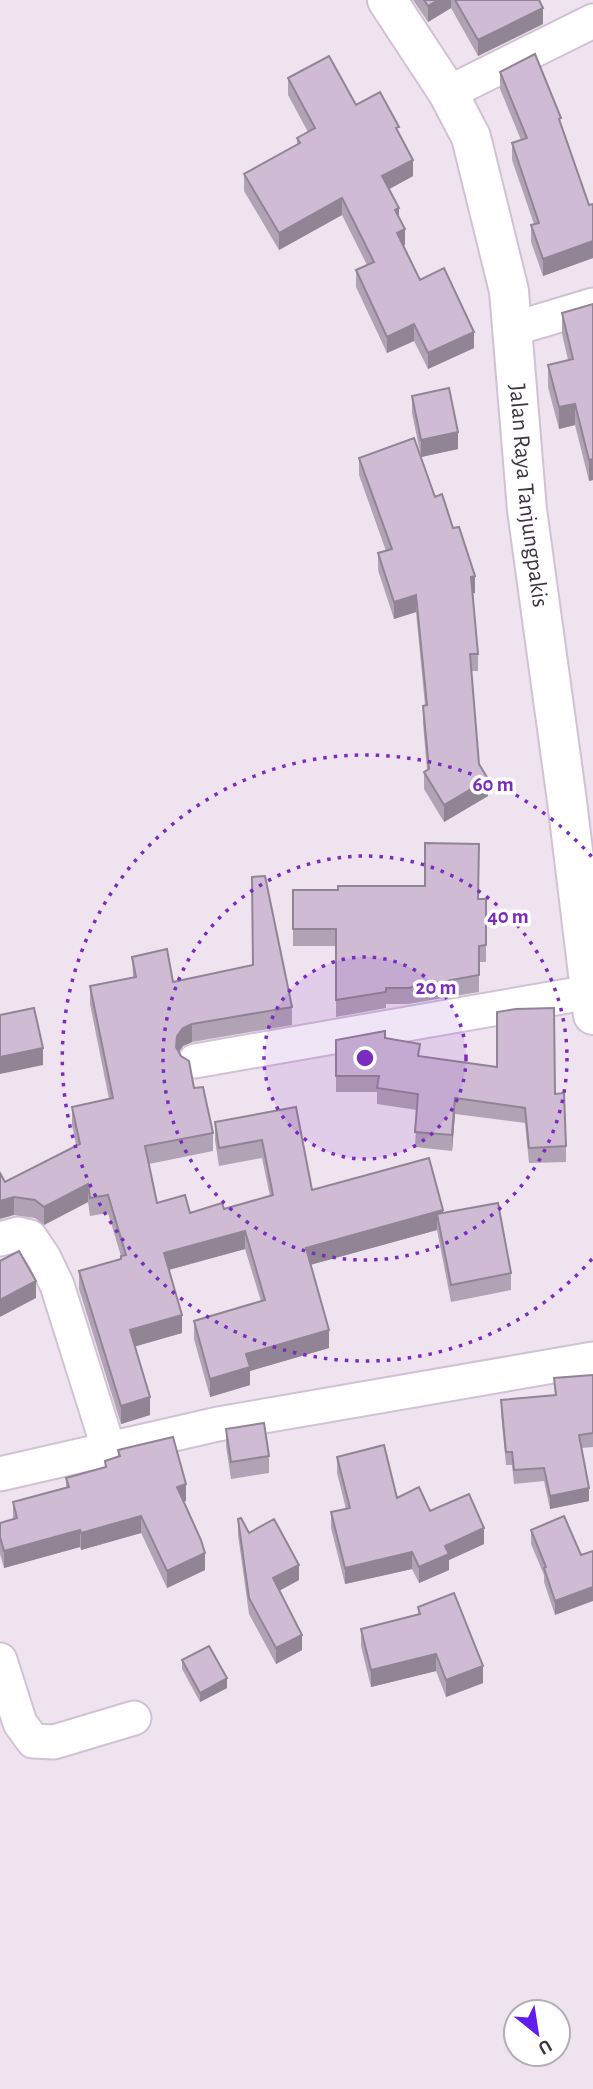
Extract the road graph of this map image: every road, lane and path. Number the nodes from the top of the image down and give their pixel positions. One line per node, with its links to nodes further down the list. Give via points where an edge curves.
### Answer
1 (387, 0): 3 (street, Jalan Raya Tanjungpakis)
2 (593, 21): 3 (street)
3 (448, 93): 5 (street, Jalan Raya Tanjungpakis, via 471,137 509,291)
4 (593, 306): 5 (street)
5 (513, 330): 6 (street, Jalan Raya Tanjungpakis, via 527,510)
6 (592, 1003): 7 (street)
7 (195, 1061)
8 (0, 1239): 10 (street, via 18,1234 30,1237 44,1258)
9 (593, 1359): 10 (street, via 218,1424)
10 (109, 1450): 11 (street)
11 (0, 1474)
12 (0, 1660): 13 (street, via 20,1723 33,1741 54,1742)
13 (134, 1718)

